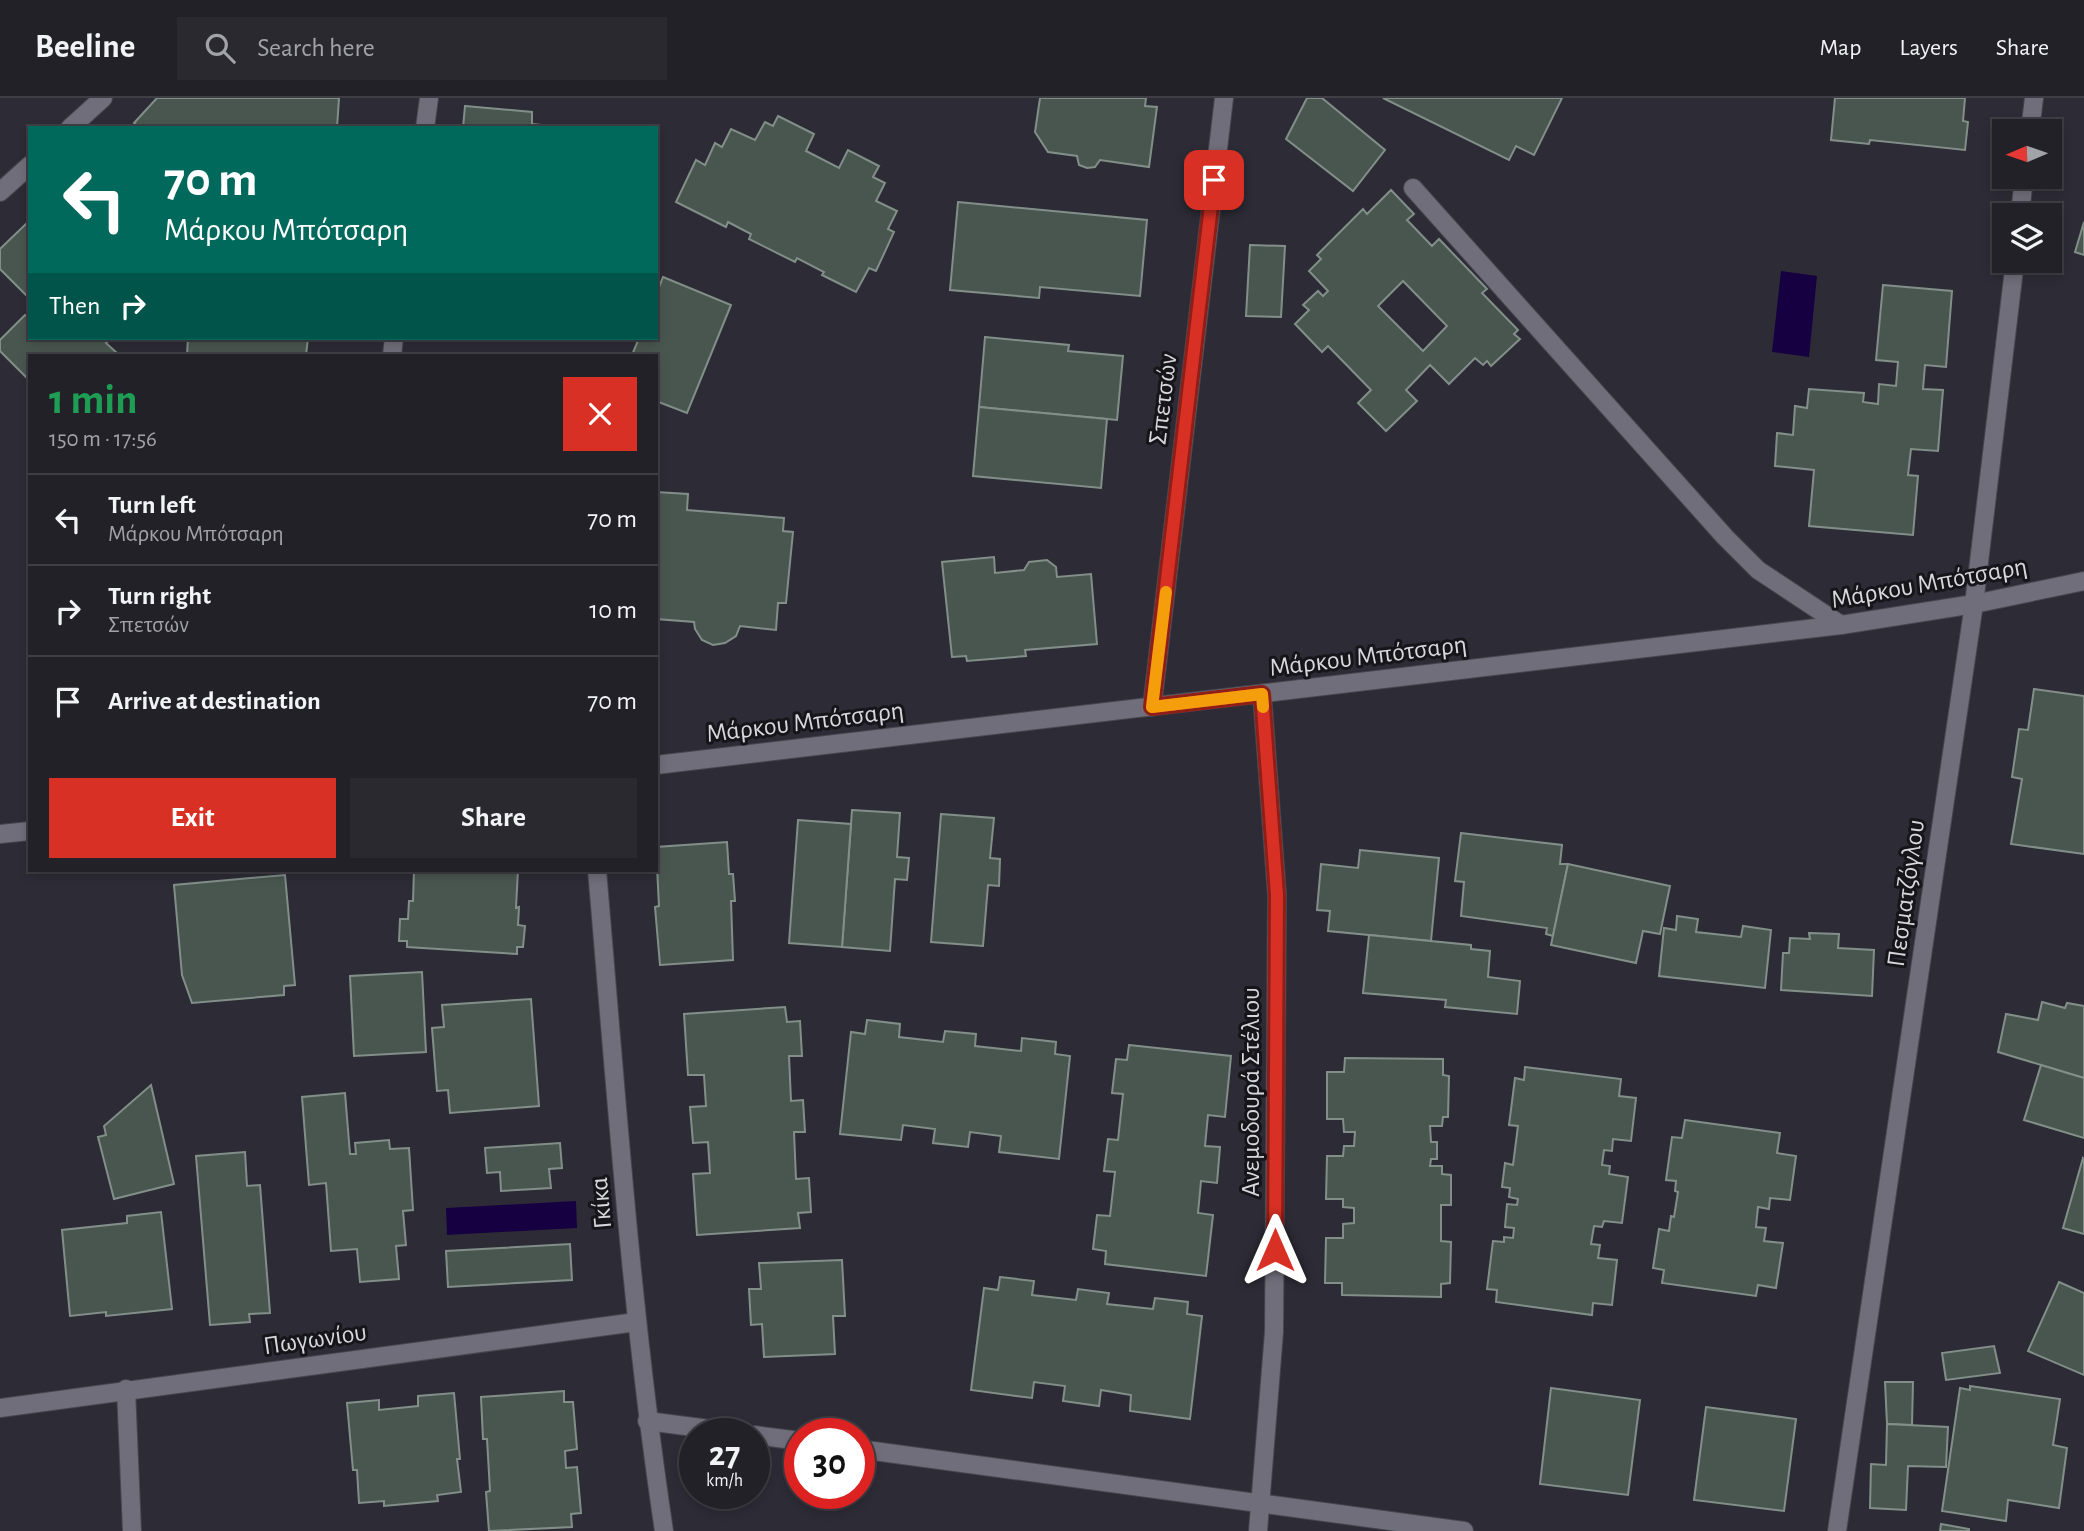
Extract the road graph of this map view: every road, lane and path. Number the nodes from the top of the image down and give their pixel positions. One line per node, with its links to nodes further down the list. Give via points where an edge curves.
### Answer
1 (103, 98): 6 (street)
2 (429, 98): 7 (street)
3 (1224, 98): 16 (street, Σπετσών)
4 (2034, 98): 5 (street)
5 (2031, 119)
6 (72, 126)
7 (425, 126)
8 (28, 167): 10 (street)
9 (1413, 188): 14 (street, via 1733,546 1758,570)
10 (0, 192)
11 (2014, 273): 13 (street, Πεσματζόγλου)
12 (2084, 581): 13 (street, Μάρκου Μπότσαρη)
13 (1974, 604): 14 (street, Μάρκου Μπότσαρη); 32 (street, Πεσματζόγλου)
14 (1841, 625): 15 (street, Μάρκου Μπότσαρη)
15 (1262, 694): 16 (street, Μάρκου Μπότσαρη); 27 (street, Ανεμοδουρά Στέλιου, via 1277,895 1274,1332)
16 (1152, 707): 17 (street, Μάρκου Μπότσαρη)
17 (658, 765)
18 (28, 831): 19 (street)
19 (0, 834)
20 (597, 872): 21 (street, Γκίκα)
21 (636, 1322): 22 (street, Πωγωνίου); 24 (street, Γκίκα)
22 (126, 1390): 23 (street, Πωγωνίου); 28 (street)
23 (0, 1408)
24 (647, 1421): 25 (street); 29 (street, Γκίκα)
25 (679, 1425)
26 (875, 1451): 27 (street)
27 (1262, 1504): 30 (street, Ανεμοδουρά Στέλιου); 31 (street)
28 (132, 1531)
29 (664, 1531)
30 (1258, 1531)
31 (1464, 1531)
32 (1837, 1531)

